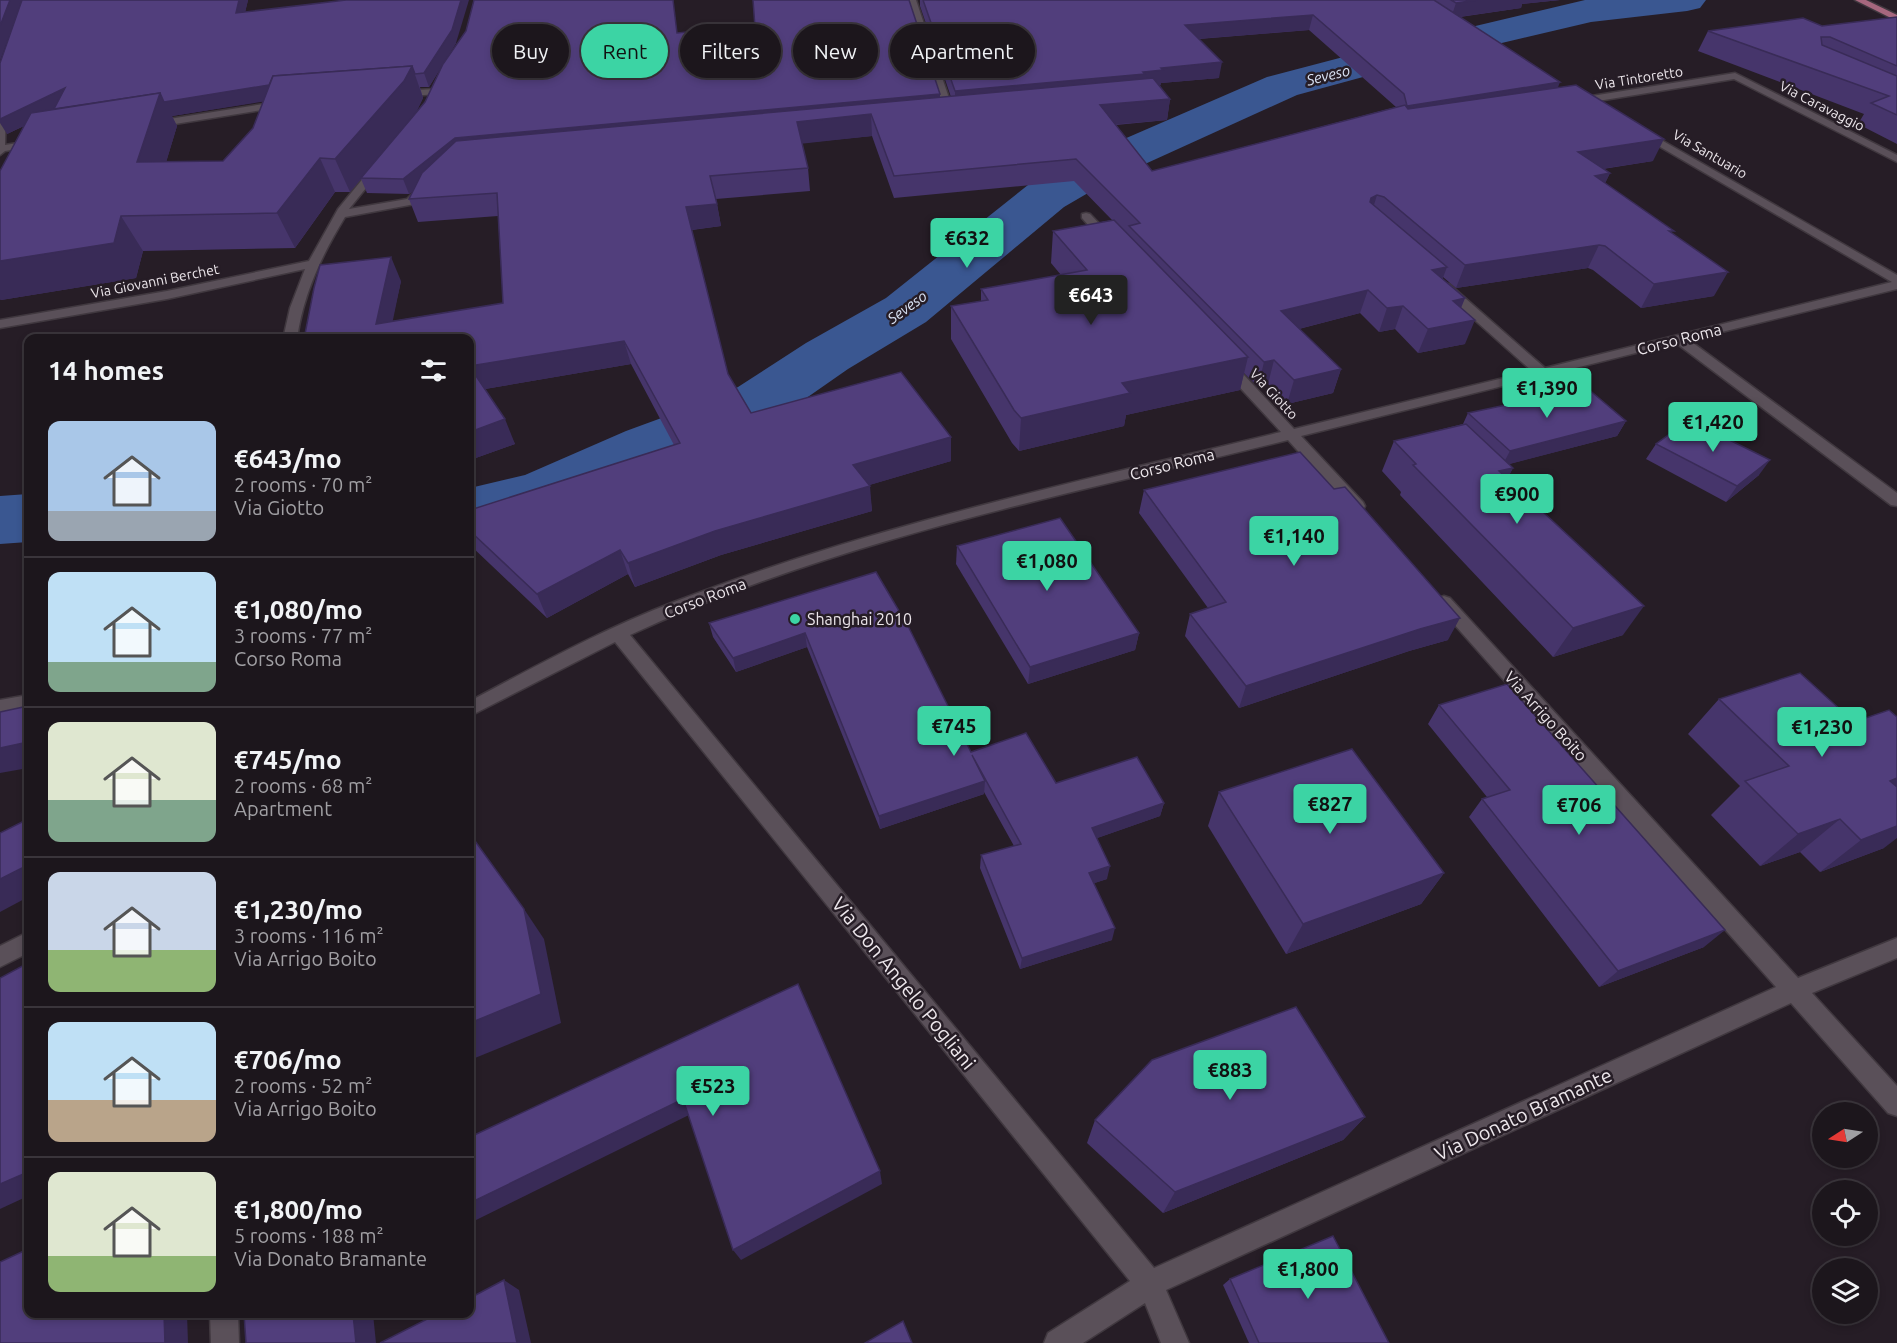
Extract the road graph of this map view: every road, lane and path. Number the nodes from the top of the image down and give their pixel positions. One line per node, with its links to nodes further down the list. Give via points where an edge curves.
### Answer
1 (912, 0): 14 (street)
2 (1859, 0): 3 (main road)
3 (1897, 18)
4 (1735, 76): 9 (street, Via Tintoretto); 21 (street, Via Caravaggio)
5 (1567, 89): 9 (street)
6 (1, 90): 19 (street)
7 (434, 92): 8 (street)
8 (391, 94)
9 (1587, 100): 11 (street, Via Tintoretto); 13 (street)
10 (292, 102): 17 (street)
11 (1564, 103)
12 (961, 112): 14 (street)
13 (1607, 112)
14 (949, 113): 15 (street)
15 (937, 114)
16 (1628, 124): 28 (street, Via Santuario)
17 (139, 127)
18 (47, 142): 19 (street)
19 (0, 150)
20 (387, 156): 23 (street)
21 (1897, 159)
22 (437, 176): 23 (street, via 411,202)
23 (341, 214): 26 (street)
24 (1086, 216): 25 (street)
25 (1118, 250)
26 (315, 263): 30 (street, Via Giovanni Berchet, via 167,295); 31 (street, via 292,320)
27 (1431, 275): 34 (street)
28 (1897, 280)
29 (1897, 285): 32 (street, Corso Roma)
30 (0, 324)
31 (291, 334)
32 (1678, 338): 34 (street, Corso Roma); 36 (street)
33 (1213, 351): 35 (street, Via Giotto)
34 (1543, 373): 35 (street, Corso Roma)
35 (1292, 435): 37 (street); 39 (street, Corso Roma, via 888,537 747,582)
36 (1897, 501)
37 (1372, 523)
38 (1428, 584): 46 (street, Via Arrigo Boito)
39 (618, 633): 42 (street, Corso Roma); 48 (street, Via Don Angelo Pogliani)
40 (24, 703): 41 (street)
41 (0, 707)
42 (474, 707)
43 (24, 944): 45 (street)
44 (1897, 948): 46 (street, Via Donato Bramante)
45 (0, 957)
46 (1794, 990): 47 (street, Via Arrigo Boito); 48 (street, Via Donato Bramante)
47 (1897, 1104)
48 (1150, 1284): 51 (street, Via Donato Bramante); 52 (street, Via Don Angelo Pogliani)
49 (224, 1318): 50 (street)
50 (225, 1343)
51 (1058, 1343)
52 (1175, 1343)

